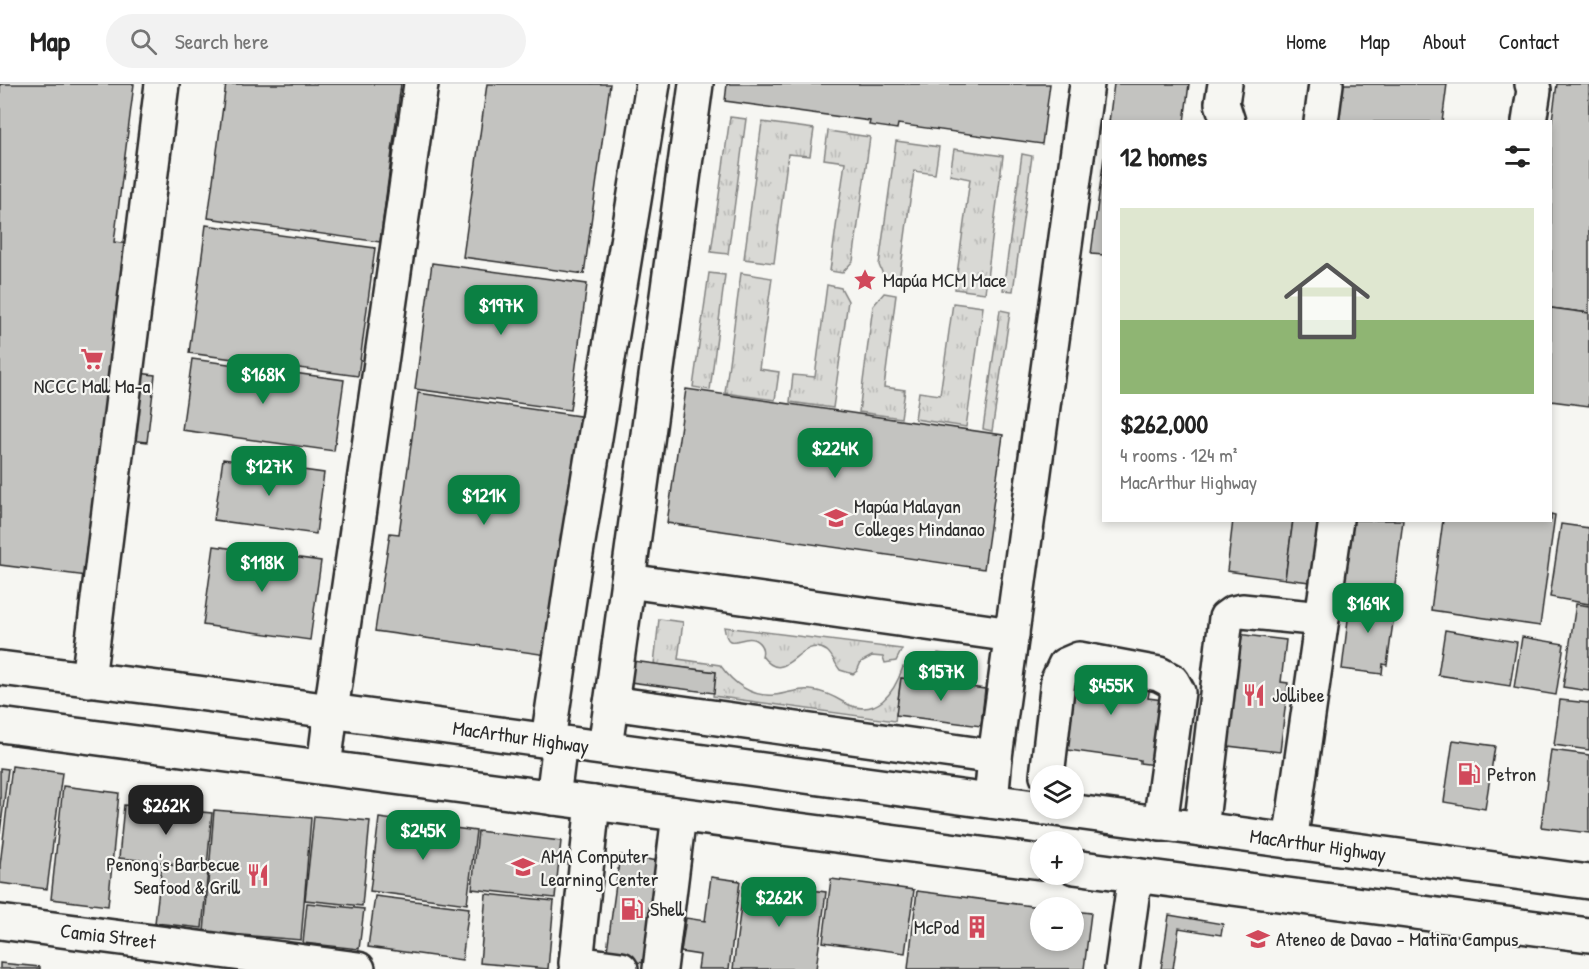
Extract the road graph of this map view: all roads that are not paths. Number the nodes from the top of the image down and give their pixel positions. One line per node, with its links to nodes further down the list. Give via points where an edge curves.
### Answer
1 (162, 84): 17 (main road)
2 (421, 84): 19 (main road)
3 (653, 84): 21 (main road, via 573,572)
4 (696, 84): 13 (main road)
5 (1087, 84): 15 (main road)
6 (1225, 84): 9 (main road, via 1222,103)
7 (1326, 84): 10 (main road)
8 (1532, 84): 11 (main road)
9 (1227, 120)
10 (1321, 120)
11 (1529, 120)
12 (1336, 522): 14 (main road)
13 (628, 581): 15 (main road); 18 (main road)
14 (1322, 619): 33 (main road, via 1242,611 1226,618); 34 (main road)
15 (1012, 635): 23 (main road)
16 (0, 668): 17 (main road, MacArthur Highway)
17 (88, 680): 19 (main road, MacArthur Highway)
18 (611, 703): 22 (main road); 23 (main road)
19 (331, 711): 21 (main road, MacArthur Highway); 25 (main road)
20 (0, 725): 25 (main road)
21 (554, 741): 22 (main road, MacArthur Highway); 26 (main road)
22 (605, 748): 27 (main road, MacArthur Highway)
23 (995, 757): 27 (main road)
24 (1048, 765): 32 (main road, via 1058,680 1065,665 1079,658 1159,674 1172,681 1178,692)
25 (324, 768): 26 (main road)
26 (553, 798): 28 (main road)
27 (991, 801): 29 (main road, MacArthur Highway)
28 (594, 803): 31 (main road); 42 (main road, via 576,963)
29 (1030, 806)
30 (1084, 813): 32 (main road, MacArthur Highway)
31 (679, 815): 35 (main road); 43 (main road)
32 (1160, 824): 33 (main road, MacArthur Highway)
33 (1201, 829): 34 (main road, MacArthur Highway)
34 (1290, 842): 38 (main road, MacArthur Highway)
35 (1030, 861)
36 (1084, 868): 37 (main road)
37 (1136, 875): 40 (main road); 44 (main road)
38 (1589, 882)
39 (0, 922): 41 (main road, Camia Street)
40 (1589, 935)
41 (358, 969)
42 (621, 969)
43 (660, 969)
44 (1122, 969)

